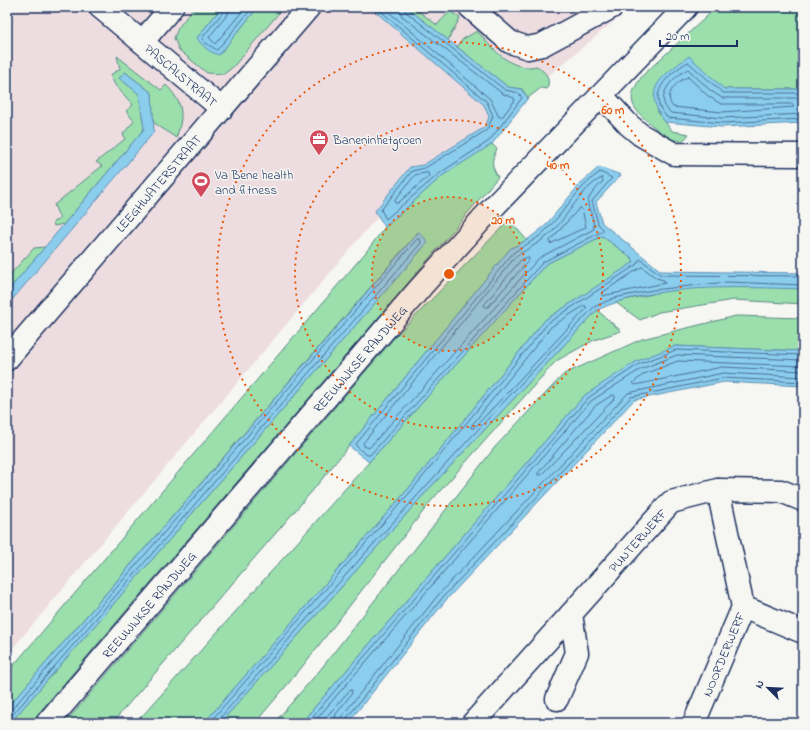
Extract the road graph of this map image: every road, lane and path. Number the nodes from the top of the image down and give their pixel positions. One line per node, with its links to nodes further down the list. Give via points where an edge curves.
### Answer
1 (100, 7): 7 (street, PASCALSTRAAT)
2 (172, 7): 7 (street, PASCALSTRAAT)
3 (309, 7): 9 (street, LEEGHWATERSTRAAT)
4 (470, 7): 5 (street, via 510,42 528,48 542,45)
5 (612, 7)
6 (686, 7): 8 (street, REEUWIJKSE RANDWEG)
7 (142, 42): 9 (street, PASCALSTRAAT)
8 (602, 96): 10 (street, via 637,132 674,154); 18 (street, REEUWIJKSE RANDWEG, via 420,287)
9 (221, 108): 11 (street, LEEGHWATERSTRAAT)
10 (803, 155)
11 (7, 359)
12 (718, 490): 13 (street, PUNTERWERF, via 782,491); 14 (street, NOORDERWERF); 15 (street, PUNTERWERF, via 671,502)
13 (803, 500)
14 (743, 607): 16 (street); 20 (street, NOORDERWERF)
15 (571, 614): 17 (street, via 577,653); 19 (street, PUNTERWERF)
16 (803, 632)
17 (557, 699)
18 (47, 723)
19 (474, 723)
20 (694, 723)

